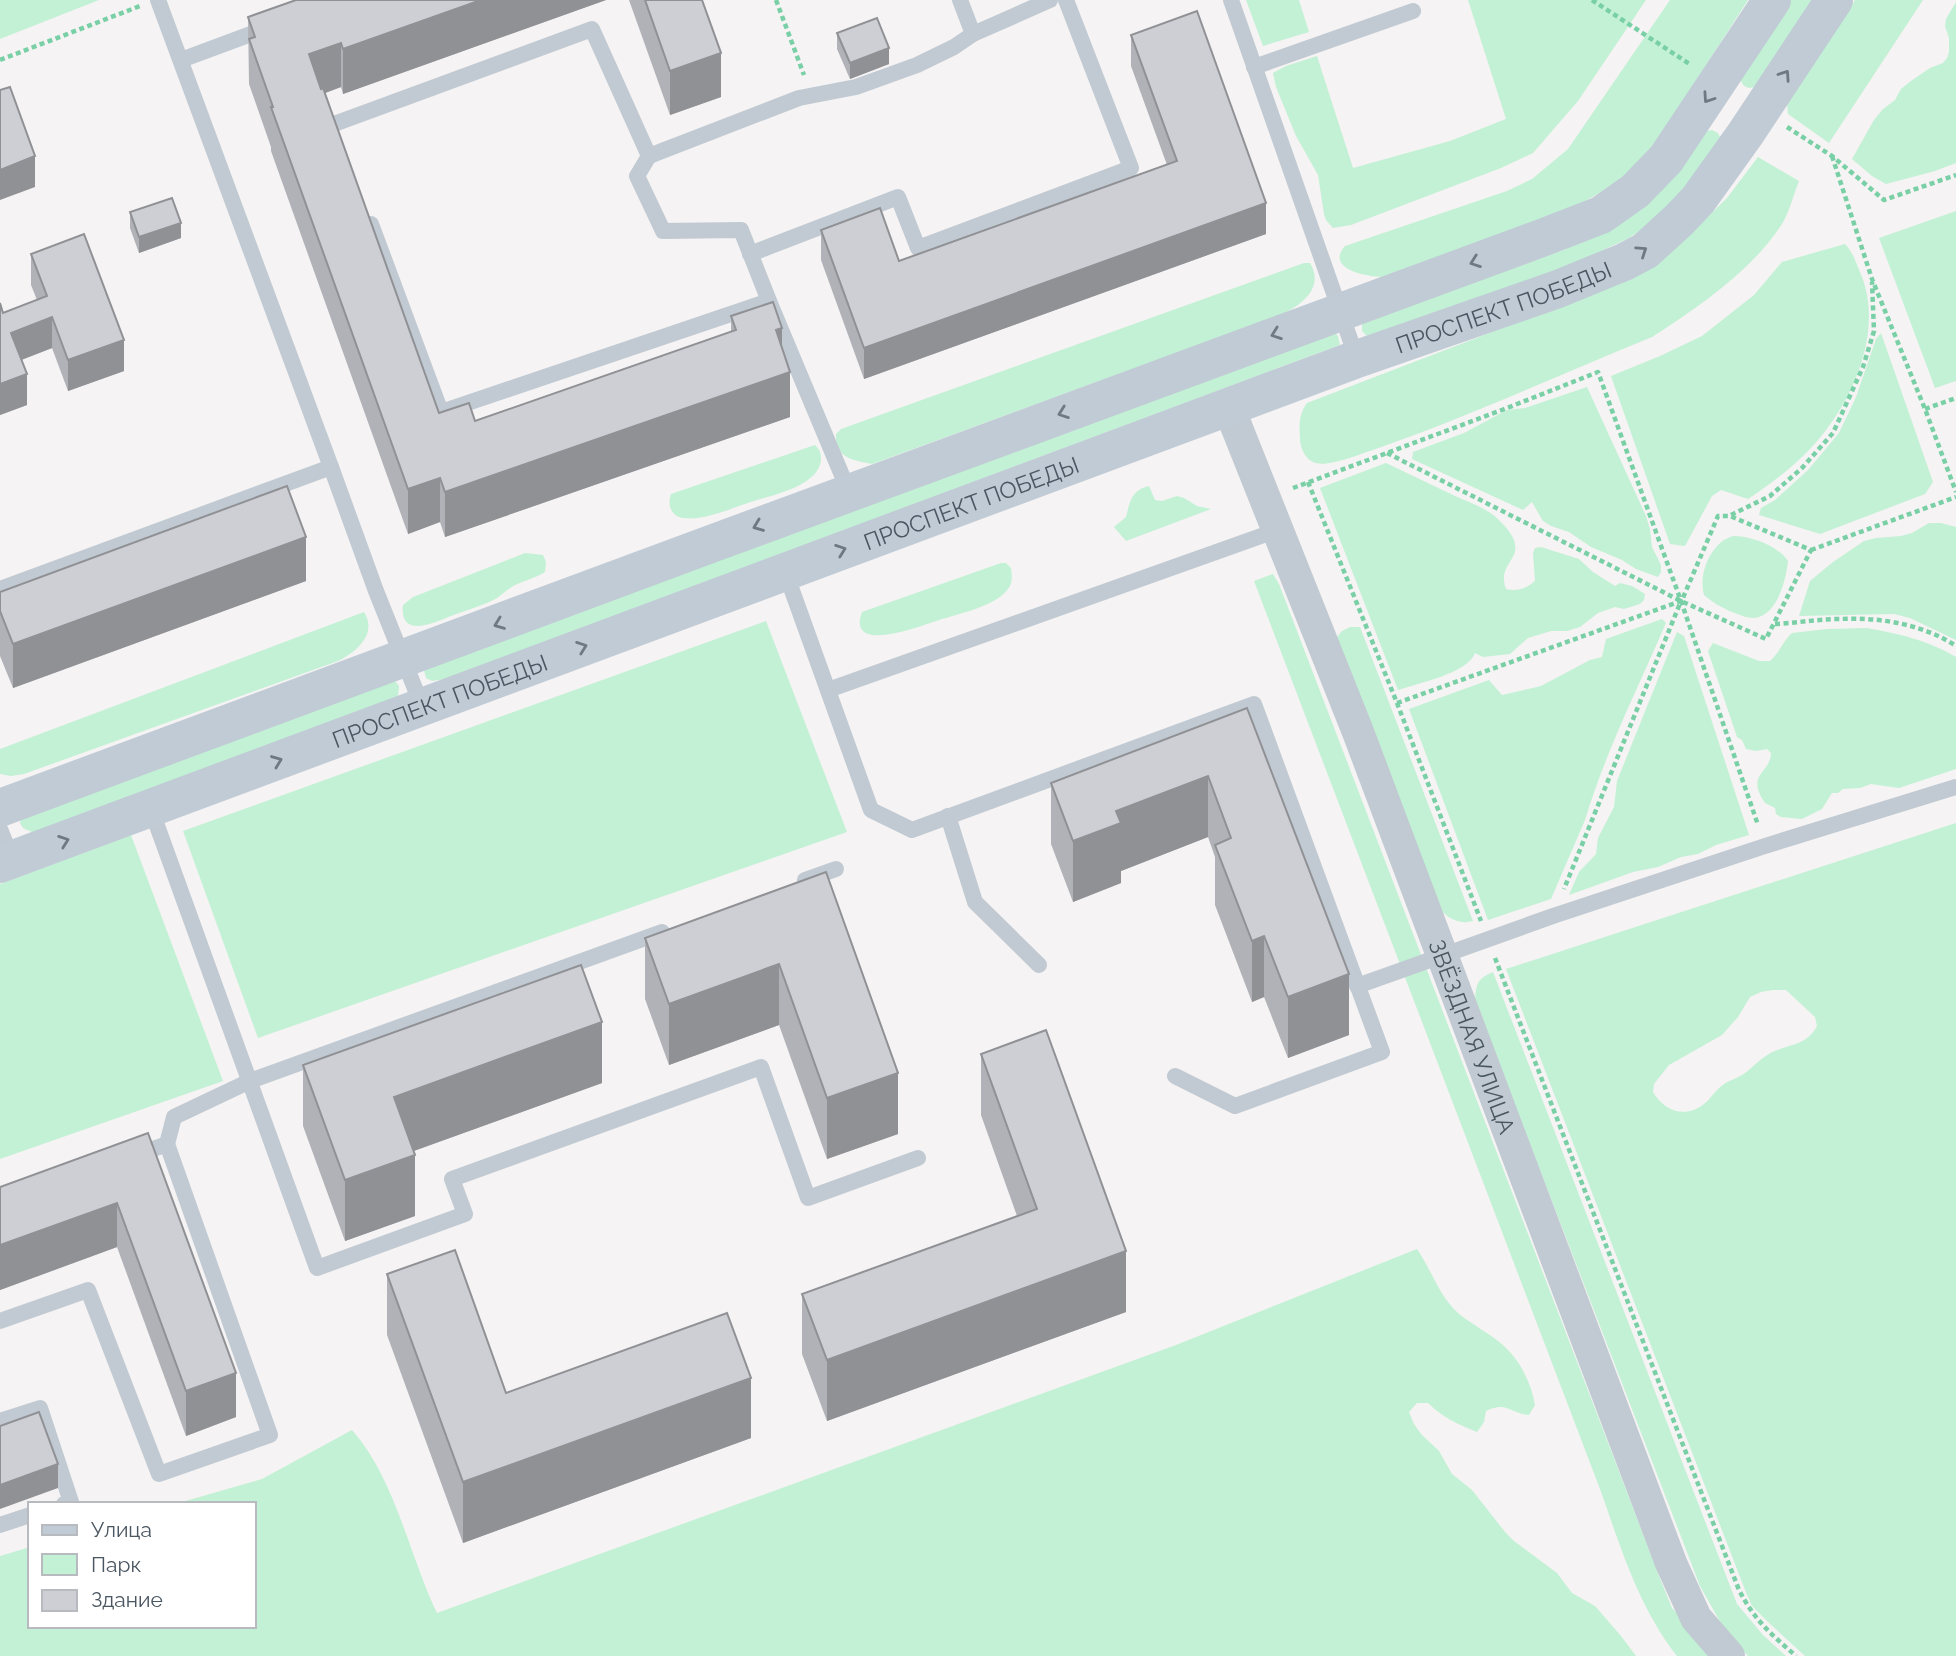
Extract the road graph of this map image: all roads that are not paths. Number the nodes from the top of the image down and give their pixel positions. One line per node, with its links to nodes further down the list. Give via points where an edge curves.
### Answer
1 (960, 0): 10 (lane)
2 (1050, 0): 10 (lane)
3 (1066, 0): 16 (lane, via 1131,168 918,248 898,197)
4 (1231, 0): 12 (lane)
5 (1772, 0): 18 (main road, one-way to 18, via 1666,159 1635,191 1601,215)
6 (1834, 0): 19 (main road, ПРОСПЕКТ ПОБЕДЫ, one-way to 6, via 1558,289 1645,251 1712,182)
7 (150, 2): 11 (lane)
8 (1413, 11): 12 (lane)
9 (282, 23): 11 (lane)
10 (973, 34): 14 (lane, via 917,65 856,86 799,98)
11 (181, 60): 21 (lane)
12 (1254, 67): 18 (lane)
13 (334, 125): 14 (lane, via 592,29)
14 (649, 156): 16 (lane, via 637,176 663,231 741,230)
15 (368, 216): 17 (lane, via 442,412)
16 (750, 254): 17 (lane)
17 (769, 300): 22 (lane)
18 (1340, 311): 19 (lane); 22 (main road, one-way to 22)
19 (1357, 359): 20 (main road, ПРОСПЕКТ ПОБЕДЫ)
20 (1229, 408): 23 (street, ЗВЁЗДНАЯ УЛИЦА); 24 (main road, ПРОСПЕКТ ПОБЕДЫ, one-way to 20)
21 (331, 467): 25 (lane); 26 (lane)
22 (849, 492): 26 (main road, one-way to 26)
23 (1278, 530): 27 (lane); 37 (street, ЗВЁЗДНАЯ УЛИЦА)
24 (785, 571): 27 (lane); 28 (main road, ПРОСПЕКТ ПОБЕДЫ, one-way to 24)
25 (0, 589)
26 (404, 660): 28 (lane); 30 (main road)
27 (828, 690): 32 (lane, via 870,810 912,830)
28 (422, 706): 31 (main road, ПРОСПЕКТ ПОБЕДЫ, one-way to 28)
29 (1956, 787): 37 (lane, via 1765,846)
30 (0, 808)
31 (151, 809): 33 (main road, ПРОСПЕКТ ПОБЕДЫ, one-way to 31); 41 (lane)
32 (948, 817): 38 (lane, via 975,902); 39 (lane, via 1254,704)
33 (4, 851)
34 (836, 869): 35 (lane)
35 (784, 888)
36 (680, 925): 41 (lane)
37 (1442, 956): 39 (lane); 50 (street, ЗВЁЗДНАЯ УЛИЦА, via 1671,1563 1696,1618)
38 (1039, 965)
39 (1357, 986): 40 (lane, via 1382,1052 1235,1106)
40 (1175, 1076)
41 (250, 1081): 42 (lane, via 174,1117); 43 (lane, via 317,1268 466,1214 452,1179 761,1067 808,1198)
42 (167, 1144): 44 (lane); 45 (lane, via 270,1435 159,1474 88,1290)
43 (918, 1158)
44 (115, 1163)
45 (0, 1321)
46 (0, 1421): 47 (lane, via 40,1408)
47 (71, 1502)
48 (28, 1516): 49 (lane)
49 (0, 1525)
50 (1729, 1656)

